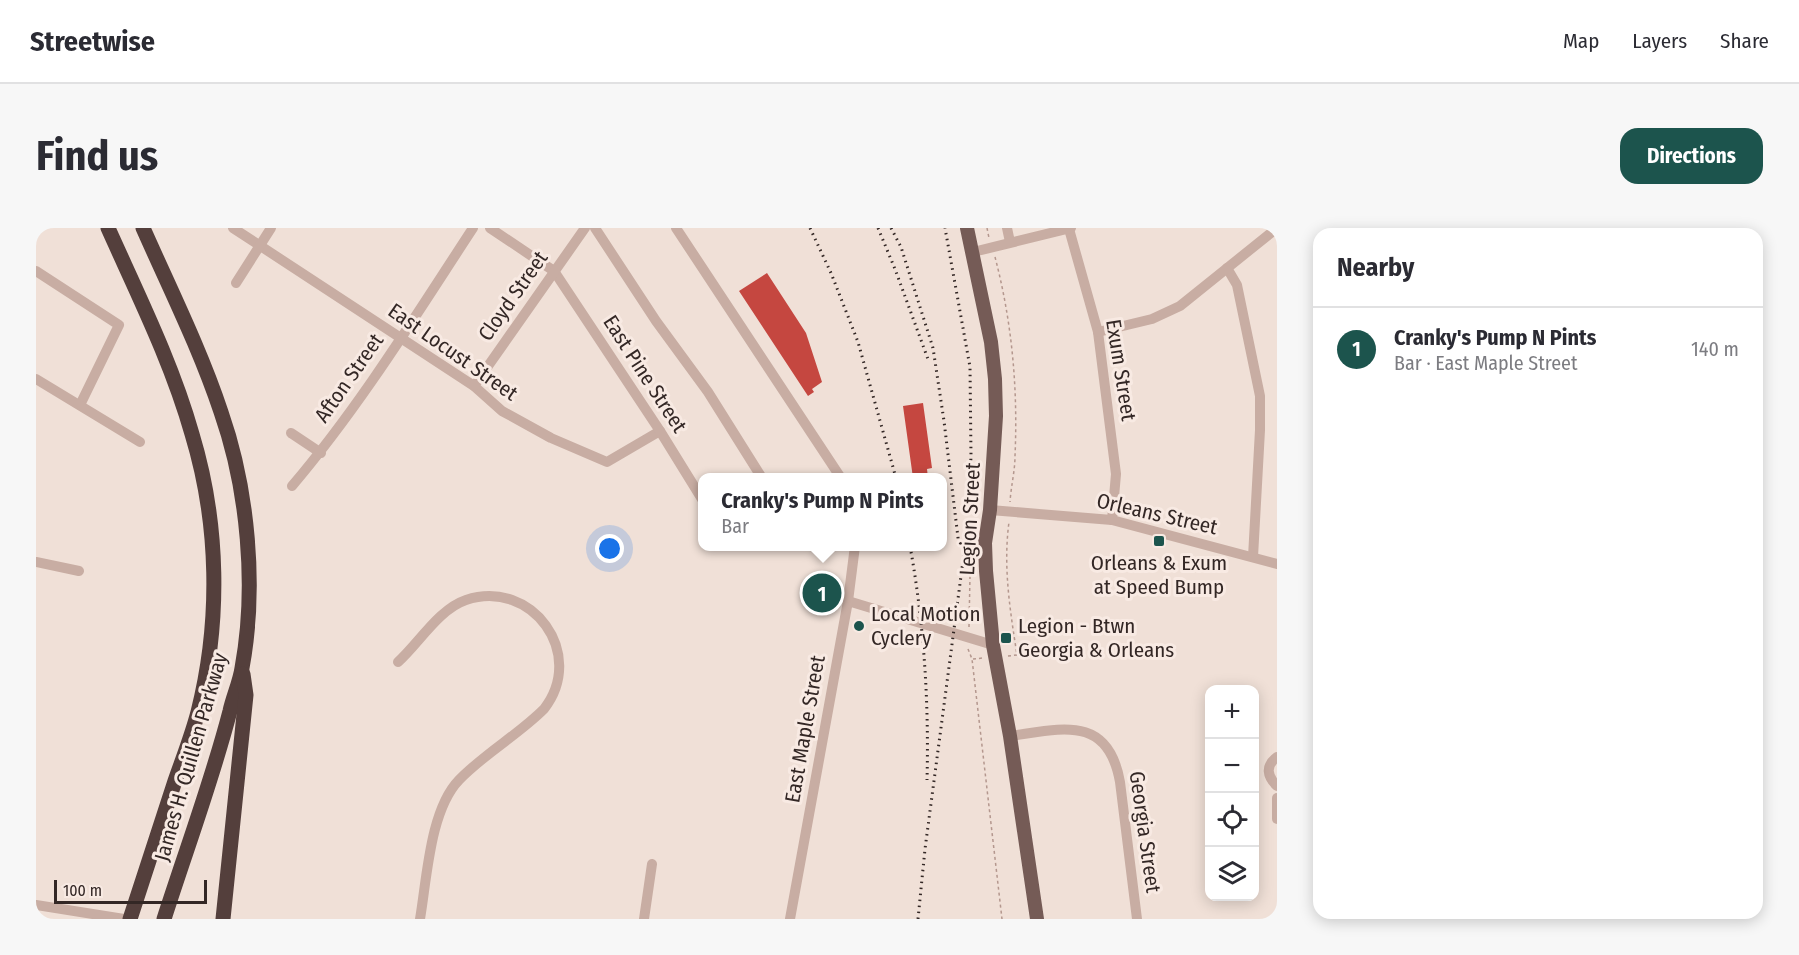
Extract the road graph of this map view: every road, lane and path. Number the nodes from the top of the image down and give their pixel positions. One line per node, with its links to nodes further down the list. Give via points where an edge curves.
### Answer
1 (108, 228): 61 (highway, James H. Quillen Parkway, via 176,385 192,433 210,515 213,566 213,620 198,712)
2 (143, 228): 52 (highway, James H. Quillen Parkway, via 205,368 235,459 249,575)
3 (233, 228): 17 (street, East Locust Street)
4 (271, 228): 17 (street)
5 (473, 228): 25 (street, Afton Street)
6 (490, 228): 21 (street)
7 (585, 228): 21 (street, Cloyd Street)
8 (595, 228): 33 (street)
9 (676, 228): 34 (street)
10 (967, 228): 19 (main road, Legion Street)
11 (987, 228): 18 (path)
12 (1007, 228): 16 (street)
13 (1070, 228): 15 (street); 24 (street, Exum Street)
14 (1277, 228): 20 (street)
15 (1046, 230): 16 (street)
16 (1010, 242): 18 (street)
17 (260, 244): 23 (street); 25 (street, East Locust Street)
18 (992, 247): 19 (street); 38 (path, via 1008,314 1016,387)
19 (973, 252): 37 (main road, Legion Street, via 995,378)
20 (1227, 268): 24 (street, via 1180,306 1152,319); 42 (street, via 1238,285 1260,396)
21 (554, 271): 27 (street, Cloyd Street); 29 (street, East Pine Street)
22 (37, 274): 28 (street, via 119,325)
23 (236, 282)
24 (1098, 332): 39 (street, Exum Street, via 1116,474)
25 (400, 339): 27 (street, East Locust Street); 32 (street, Afton Street)
26 (36, 379): 28 (street)
27 (474, 386): 29 (street, East Locust Street, via 502,411 607,462)
28 (80, 405): 31 (street)
29 (660, 430): 36 (street, East Pine Street)
30 (291, 433): 32 (street)
31 (140, 442)
32 (321, 453): 35 (street, Afton Street)
33 (759, 473)
34 (838, 473)
35 (292, 486)
36 (698, 492)
37 (990, 510): 38 (street, Orleans Street); 49 (main road, Legion Street, via 986,571)
38 (1010, 512): 39 (street, Orleans Street); 49 (path, via 1006,569 1017,655)
39 (1112, 520): 42 (street, Orleans Street)
40 (854, 551): 46 (street, East Maple Street)
41 (974, 556): 47 (path)
42 (1253, 557): 44 (street, Orleans Street)
43 (36, 562): 45 (street)
44 (1277, 564)
45 (79, 571)
46 (848, 602): 49 (street); 66 (street, East Maple Street)
47 (969, 632)
48 (967, 644): 50 (path)
49 (994, 651): 50 (path); 53 (main road, Legion Street)
50 (972, 659): 67 (path)
51 (398, 662): 64 (street, via 451,608 462,601 491,596 517,601 535,613 550,633 559,659 556,688 544,709 472,767 445,800 435,828)
52 (242, 669): 62 (highway, James H. Quillen Parkway); 63 (highway, via 246,695)
53 (1010, 736): 68 (main road, Legion Street); 69 (street, Georgia Street, via 1075,729 1100,740 1111,752 1120,782)
54 (1277, 757): 55 (street, via 1268,770)
55 (1277, 786)
56 (1277, 798): 57 (street)
57 (1277, 819)
58 (652, 864): 65 (street)
59 (36, 905): 60 (street)
60 (124, 919)
61 (130, 919)
62 (164, 919)
63 (223, 919)
64 (420, 919)
65 (644, 919)
66 (790, 919)
67 (1002, 919)
68 (1037, 919)
69 (1137, 919)

